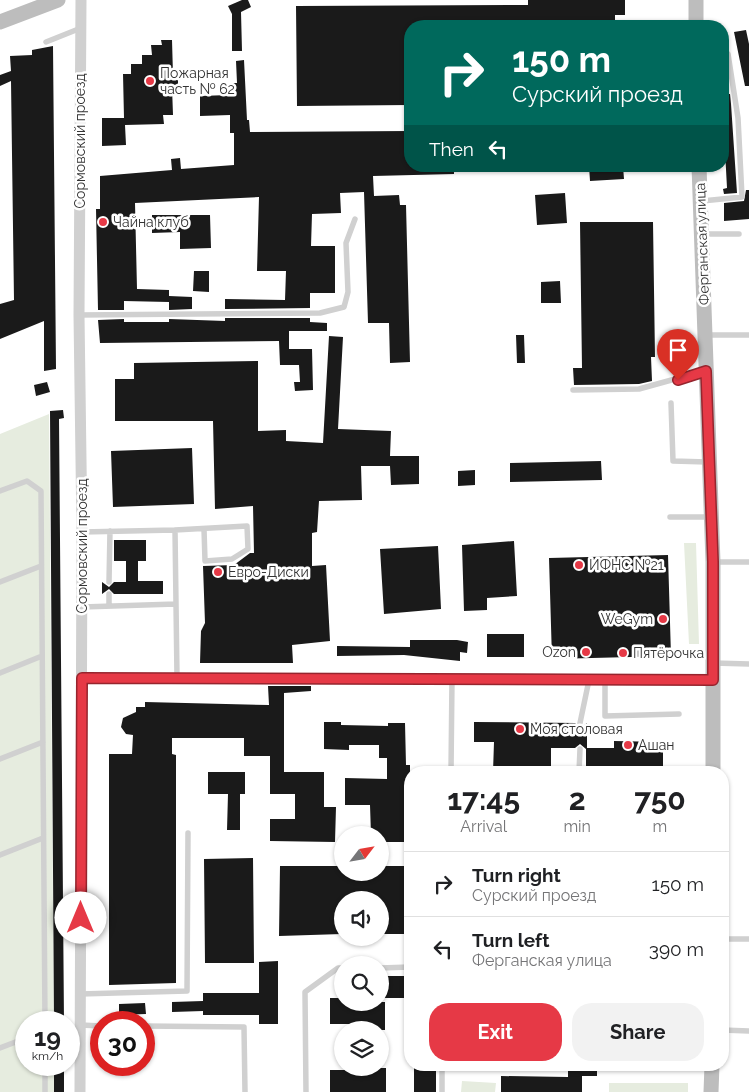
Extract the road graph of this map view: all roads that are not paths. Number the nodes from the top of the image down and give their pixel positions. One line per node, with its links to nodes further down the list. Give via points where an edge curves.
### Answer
1 (58, 0): 5 (street)
2 (81, 0): 6 (street, Сормовский проезд)
3 (696, 0): 4 (street)
4 (696, 20)
5 (0, 22)
6 (81, 28): 7 (lane); 14 (street, Сормовский проезд)
7 (46, 42)
8 (729, 60): 10 (lane, via 738,118 742,197)
9 (699, 172): 10 (street, Ферганская улица)
10 (700, 202): 12 (street, Ферганская улица)
11 (356, 219): 14 (lane, via 346,243 348,292 344,307 320,313)
12 (701, 234): 13 (lane); 15 (street, Ферганская улица)
13 (739, 234)
14 (79, 315): 27 (street, Сормовский проезд)
15 (706, 335): 16 (lane); 17 (street, Ферганская улица)
16 (749, 335)
17 (706, 371): 18 (lane, via 639,389); 20 (street, Ферганская улица)
18 (573, 390)
19 (671, 403): 20 (lane, via 673,462)
20 (710, 462): 23 (street, Ферганская улица)
21 (0, 491): 30 (lane, via 27,481 41,491)
22 (670, 517): 23 (lane)
23 (712, 517): 28 (street, Ферганская улица)
24 (204, 528): 24 (lane, via 247,526 248,549 232,559 205,560); 25 (lane)
25 (175, 530): 26 (lane); 34 (lane)
26 (110, 531): 27 (lane); 32 (lane)
27 (82, 532): 36 (street, Сормовский проезд)
28 (713, 562): 29 (lane); 38 (street, Ферганская улица)
29 (749, 562)
30 (41, 566): 31 (lane); 37 (lane)
31 (0, 582)
32 (110, 582)
33 (110, 594): 35 (lane)
34 (176, 604): 35 (lane); 41 (lane)
35 (110, 606): 36 (lane)
36 (82, 607): 42 (street, Сормовский проезд)
37 (42, 656): 40 (lane); 49 (lane)
38 (713, 663): 39 (lane); 46 (street, Ферганская улица)
39 (749, 664)
40 (0, 673)
41 (177, 677): 42 (street); 43 (street)
42 (82, 678): 63 (street, Сормовский проезд)
43 (452, 679): 44 (street); 52 (lane)
44 (588, 680): 45 (street); 48 (lane)
45 (605, 680): 46 (street); 47 (lane, via 605,716)
46 (713, 680): 54 (street, Ферганская улица)
47 (679, 714)
48 (580, 723)
49 (43, 742): 51 (lane); 56 (lane)
50 (580, 748): 53 (lane)
51 (0, 759)
52 (451, 766)
53 (579, 766)
54 (713, 766)
55 (188, 833): 63 (lane, via 187,991)
56 (43, 838): 57 (lane); 64 (lane)
57 (0, 855)
58 (729, 939): 59 (lane)
59 (749, 939)
60 (404, 967): 61 (lane)
61 (389, 968)
62 (334, 971): 78 (lane, via 306,992)
63 (80, 994): 65 (street, Сормовский проезд)
64 (45, 1011)
65 (81, 1025): 66 (lane); 76 (street, Сормовский проезд)
66 (90, 1025)
67 (155, 1026): 77 (lane, via 244,1027)
68 (729, 1030): 69 (lane)
69 (749, 1031)
70 (15, 1042): 71 (lane)
71 (0, 1048)
72 (442, 1071): 79 (lane)
73 (712, 1071): 80 (street)
74 (45, 1076): 75 (lane)
75 (45, 1092)
76 (80, 1092)
77 (245, 1092)
78 (306, 1092)
79 (442, 1092)
80 (712, 1092)

